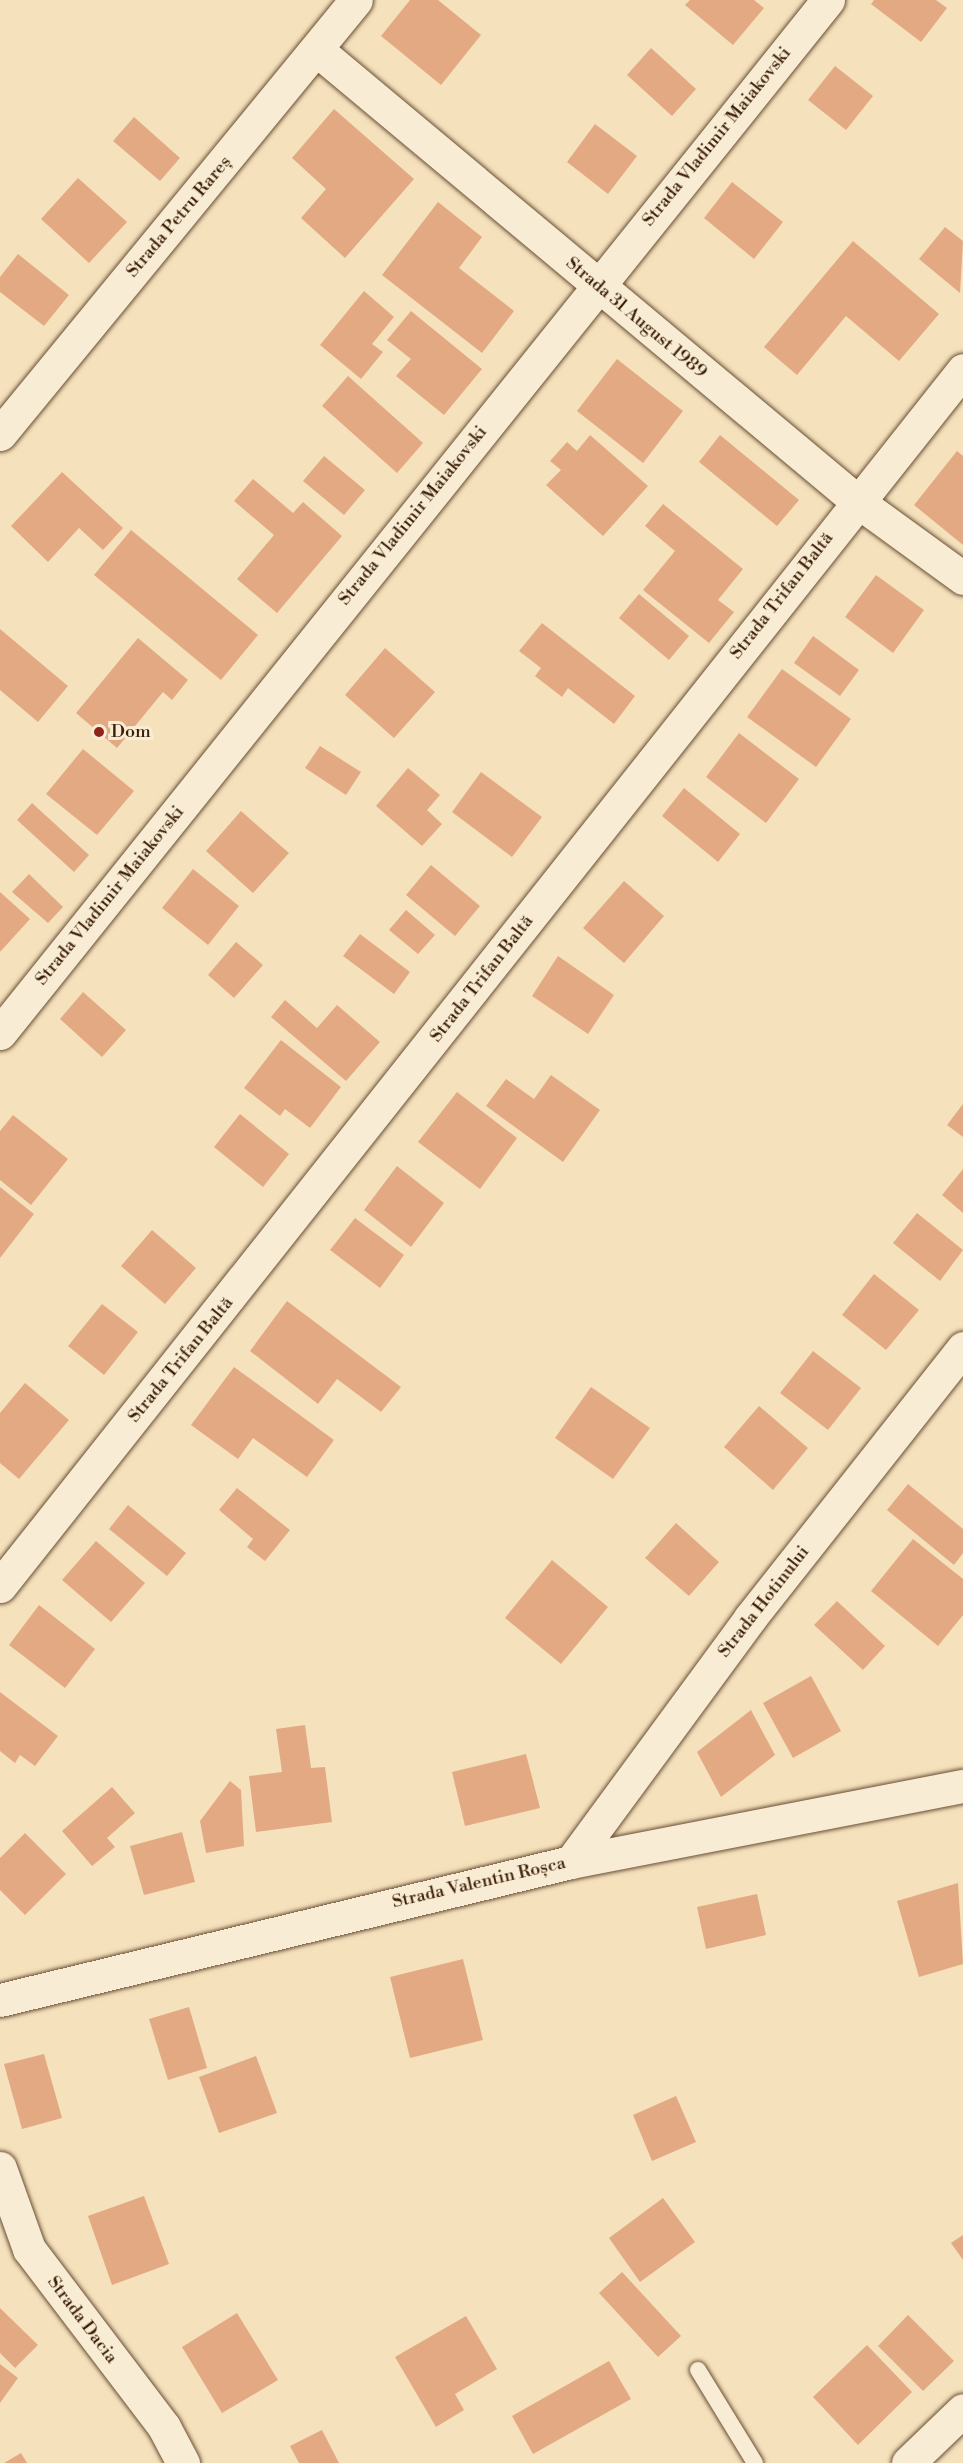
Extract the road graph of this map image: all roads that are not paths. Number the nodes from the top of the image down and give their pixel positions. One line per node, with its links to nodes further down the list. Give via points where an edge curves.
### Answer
1 (356, 0): 3 (street, Strada Petru Rareș)
2 (828, 0): 4 (street, Strada Vladimir Maiakovski)
3 (316, 50): 4 (street, Strada 31 August 1989); 6 (street, Strada Petru Rareș)
4 (597, 286): 7 (street, Strada 31 August 1989); 9 (street, Strada Vladimir Maiakovski)
5 (963, 370): 7 (street, Strada Trifan Baltă)
6 (0, 434)
7 (857, 501): 8 (street, Strada 31 August 1989); 11 (street, Strada Trifan Baltă)
8 (963, 578)
9 (0, 1033)
10 (963, 1348): 13 (street, Strada Hotinului, via 750,1618)
11 (0, 1586)
12 (963, 1786): 13 (street, Strada Valentin Roșca)
13 (571, 1862): 14 (street, Strada Valentin Roșca)
14 (0, 2000)
15 (0, 2168): 18 (street, Strada Dacia, via 29,2250 164,2427)
16 (698, 2370): 19 (lane)
17 (963, 2410): 20 (street)
18 (183, 2463)
19 (755, 2463)
20 (908, 2463)

